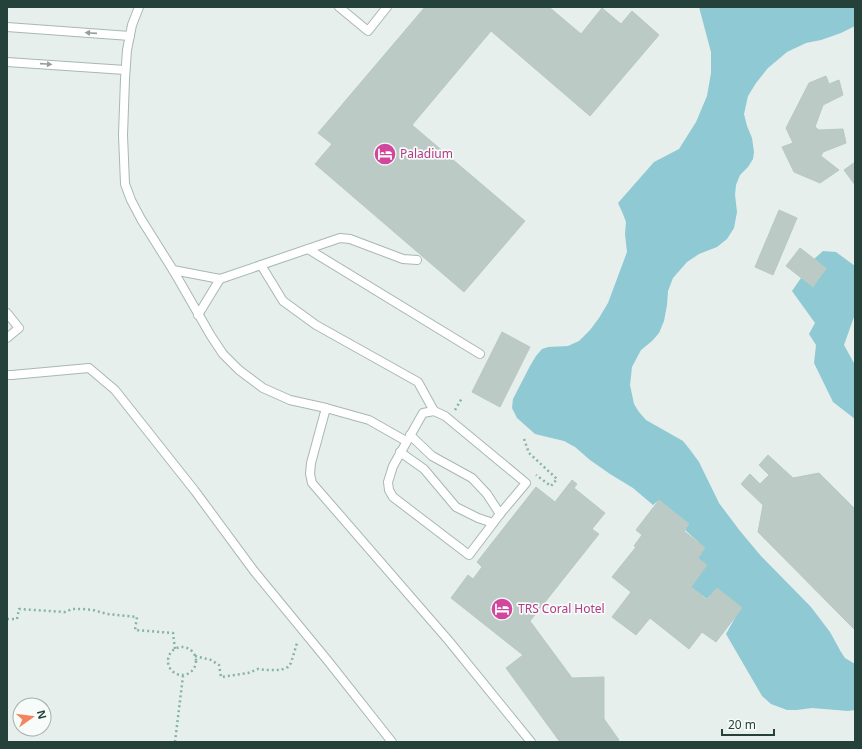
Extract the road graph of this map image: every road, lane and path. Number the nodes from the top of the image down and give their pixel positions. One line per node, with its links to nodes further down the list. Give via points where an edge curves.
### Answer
1 (139, 7): 5 (lane)
2 (339, 7): 3 (lane, via 368,31)
3 (388, 7)
4 (7, 27): 5 (lane, one-way to 4)
5 (130, 36): 7 (lane)
6 (7, 62): 7 (lane, one-way to 7)
7 (126, 70): 11 (lane, via 123,135 125,184 141,219)
8 (308, 249): 9 (lane, via 340,238 350,238 403,259); 10 (lane); 16 (lane)
9 (417, 260)
10 (261, 265): 12 (lane); 20 (lane, via 283,301 316,325 418,382)
11 (173, 270): 12 (lane); 14 (lane)
12 (220, 279): 14 (lane)
13 (7, 313): 15 (lane, via 19,328)
14 (198, 315): 19 (lane, via 223,354 263,388 290,400)
15 (7, 338)
16 (480, 354)
17 (7, 375): 29 (lane, via 89,368 115,390)
18 (462, 398): 21 (path, via 454,410)
19 (326, 408): 22 (lane, via 370,420); 35 (lane, via 311,463 312,483 449,641)
20 (434, 411): 22 (lane, via 423,413); 26 (lane, via 445,416 526,483)
21 (460, 415)
22 (408, 438): 24 (lane); 26 (lane, via 432,456 472,478 487,494)
23 (524, 439): 25 (path, via 528,453 557,479 550,486)
24 (400, 452): 27 (lane, via 424,469 456,507); 27 (lane, via 388,482 393,497 469,555)
25 (532, 472)
26 (500, 514): 27 (lane)
27 (493, 523)
28 (7, 619): 30 (path, via 17,619 19,609 65,612 82,609 137,617 135,630 173,632)
29 (302, 630): 31 (path, via 291,663 281,670 258,669 221,677 219,665); 34 (lane)
30 (175, 649): 31 (path, via 189,649); 32 (path, via 169,656 168,665 173,673)
31 (195, 656): 32 (path, via 194,669)
32 (183, 676): 33 (path)
33 (175, 742)
34 (392, 742)
35 (531, 742)

